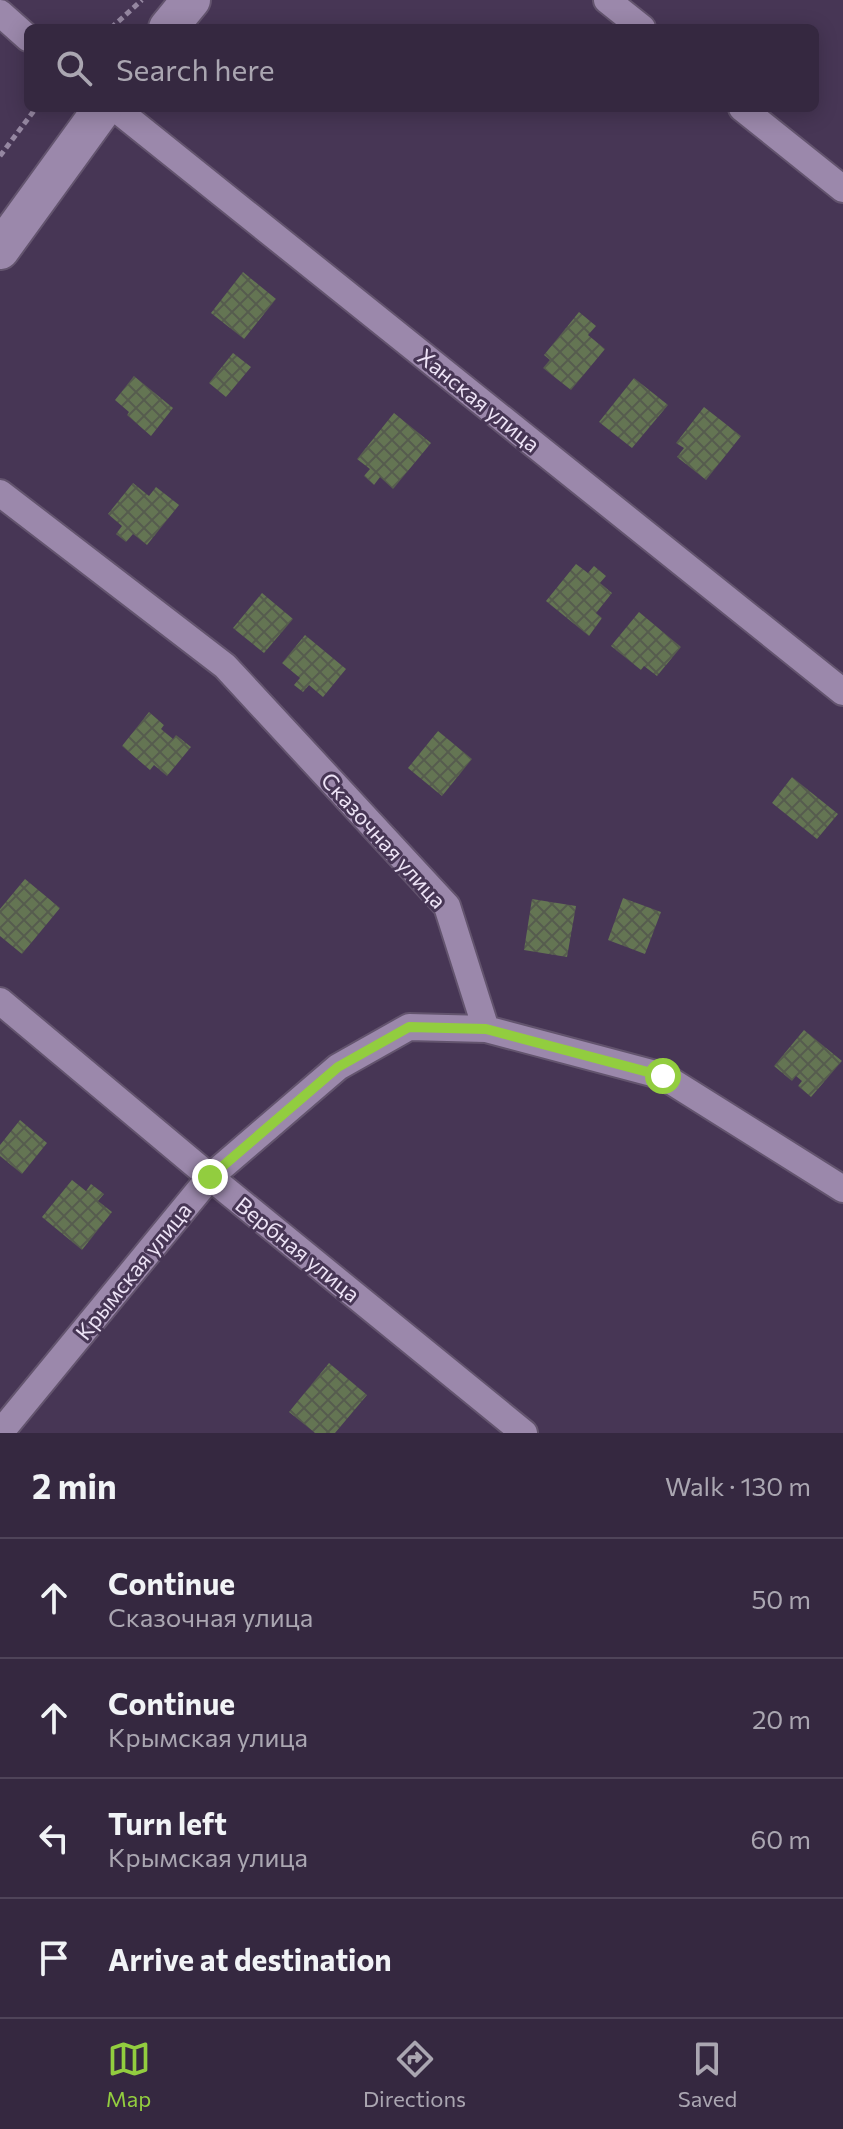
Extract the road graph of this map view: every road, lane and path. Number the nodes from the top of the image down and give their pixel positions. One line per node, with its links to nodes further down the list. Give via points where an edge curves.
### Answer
1 (142, 0): 5 (path)
2 (191, 0): 6 (street)
3 (607, 0): 7 (street)
4 (0, 13): 8 (street)
5 (115, 24)
6 (171, 24)
7 (637, 24)
8 (24, 34)
9 (33, 112): 13 (path)
10 (100, 112): 15 (street)
11 (120, 112): 17 (street, Ханская улица)
12 (747, 112): 14 (street)
13 (0, 156)
14 (843, 189)
15 (0, 250)
16 (0, 493): 19 (street, Сказочная улица, via 225,666 447,906)
17 (843, 692)
18 (0, 1001): 20 (street, Вербная улица)
19 (486, 1029): 20 (street, Крымская улица, via 409,1027 338,1067); 21 (street, via 663,1076)
20 (210, 1177): 22 (street, Крымская улица); 23 (street, Вербная улица)
21 (843, 1189)
22 (0, 1433)
23 (524, 1433)

